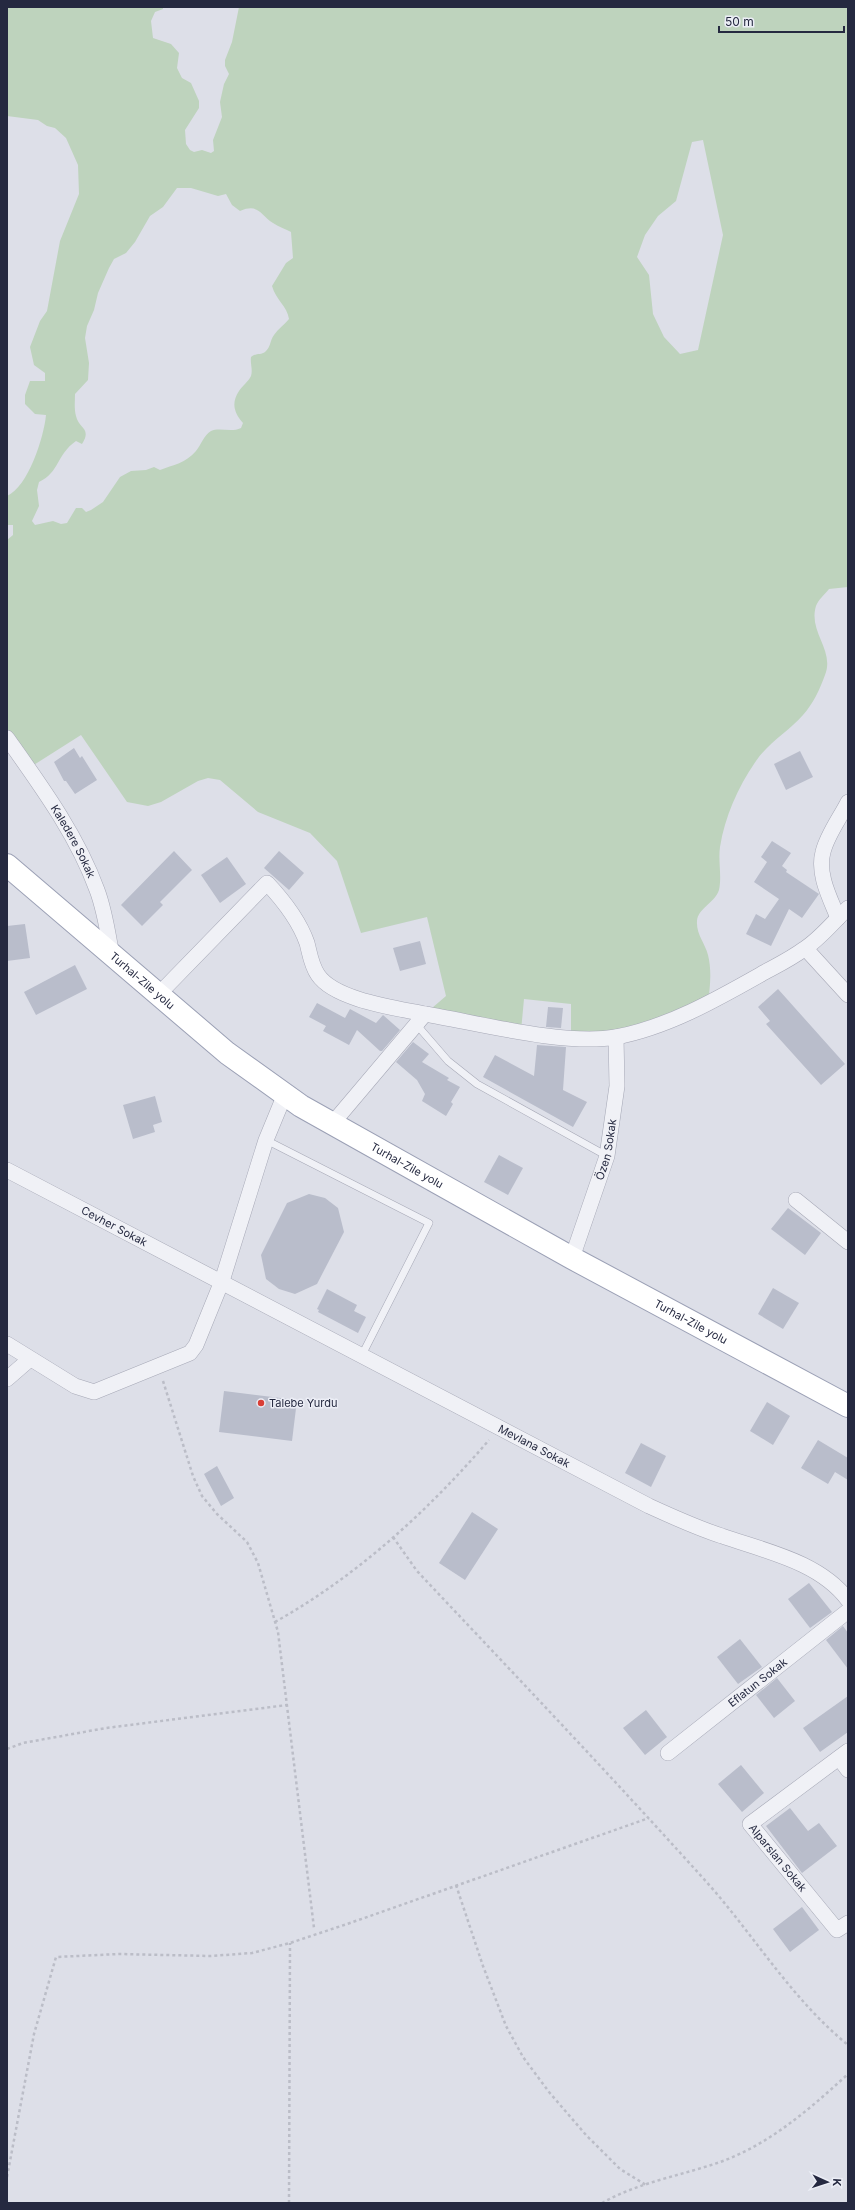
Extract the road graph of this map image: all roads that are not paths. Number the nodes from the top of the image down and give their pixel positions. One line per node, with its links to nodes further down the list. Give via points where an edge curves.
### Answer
1 (7, 738): 6 (street, Kaledere Sokak, via 66,826 87,866 106,919)
2 (848, 802): 4 (street, via 822,853 824,880)
3 (7, 865): 6 (main road, Turhal-Zile yolu)
4 (843, 913): 5 (street)
5 (806, 949): 8 (street); 10 (street, via 694,1010)
6 (112, 956): 7 (main road, Turhal-Zile yolu)
7 (158, 995): 9 (street, via 267,883 284,901 297,922 307,942 312,963 325,982 337,990); 11 (main road, Turhal-Zile yolu, via 227,1053)
8 (848, 996)
9 (420, 1019): 10 (street, via 570,1037); 12 (street); 14 (lane, via 448,1061 477,1084)
10 (616, 1037): 14 (street, Özen Sokak, via 617,1086)
11 (284, 1094): 12 (main road, Turhal-Zile yolu); 13 (street)
12 (332, 1124): 18 (main road, Turhal-Zile yolu)
13 (266, 1140): 19 (street); 21 (lane, via 429,1223)
14 (608, 1156): 18 (street, Özen Sokak)
15 (7, 1170): 19 (street, Cevher Sokak)
16 (796, 1200): 17 (street)
17 (848, 1242)
18 (572, 1258): 24 (main road, Turhal-Zile yolu)
19 (222, 1281): 21 (street, Mevlana Sokak); 22 (street, via 196,1345 186,1356 94,1392 75,1386)
20 (7, 1344): 22 (street)
21 (362, 1355): 25 (street, Mevlana Sokak, via 649,1506 689,1524 810,1569 828,1579)
22 (30, 1359): 23 (street)
23 (7, 1380)
24 (848, 1406)
25 (848, 1600)
26 (848, 1612): 27 (street, Eflatun Sokak)
27 (668, 1753)
28 (844, 1755): 29 (street); 30 (street, Alparslan Sokak, via 750,1824)
29 (848, 1770)
30 (842, 1927)

